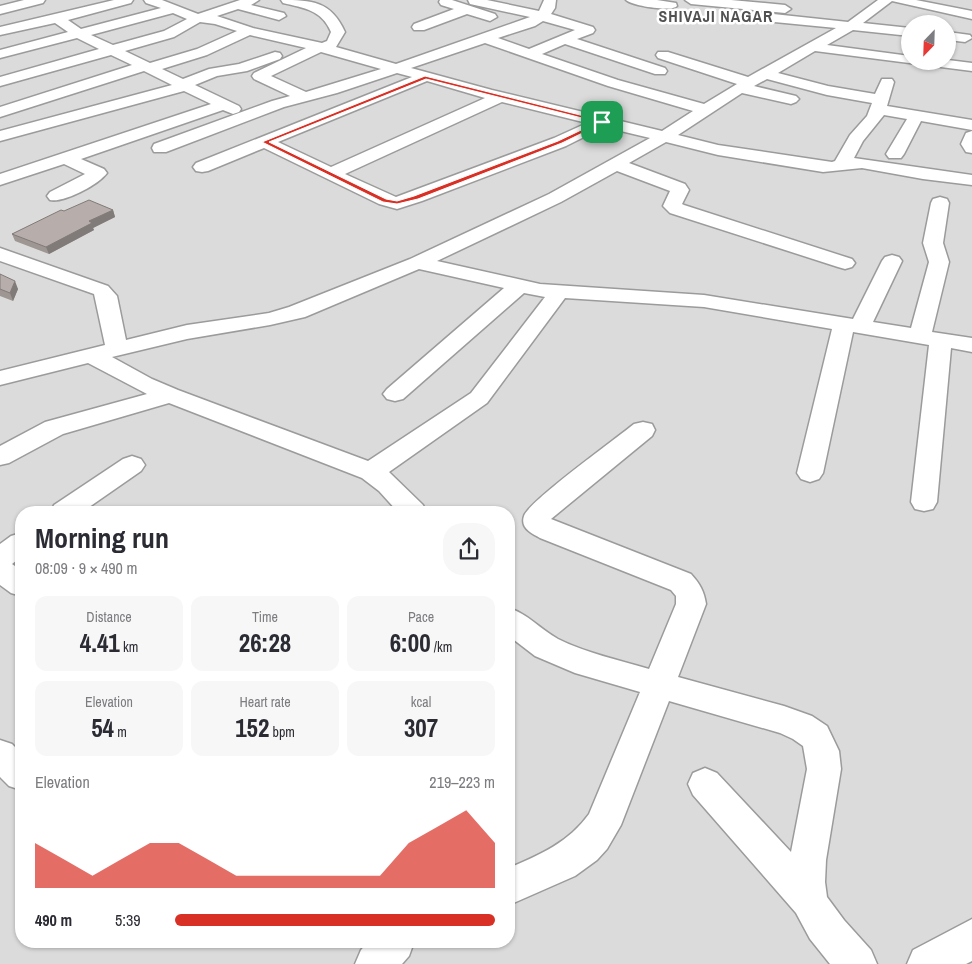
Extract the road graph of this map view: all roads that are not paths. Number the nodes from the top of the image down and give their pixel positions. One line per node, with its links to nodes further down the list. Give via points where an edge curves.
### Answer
1 (39, 0): 17 (street)
2 (127, 0): 20 (street)
3 (150, 0): 16 (street)
4 (253, 0): 15 (street)
5 (287, 0): 18 (street)
6 (550, 0): 25 (street, via 550,6)
7 (632, 0): 14 (street)
8 (691, 0): 19 (street)
9 (886, 0): 31 (street)
10 (897, 0): 22 (street)
11 (448, 1): 12 (street); 21 (street)
12 (472, 2): 25 (street); 29 (street); 38 (street)
13 (64, 3): 20 (street)
14 (674, 3): 30 (street)
15 (238, 5): 23 (street); 28 (street)
16 (174, 9): 28 (street); 37 (street)
17 (0, 10)
18 (324, 10): 24 (street); 45 (street, via 338,32 333,43)
19 (803, 10)
20 (87, 11): 27 (street)
21 (424, 12)
22 (972, 15)
23 (279, 16)
24 (305, 16)
25 (542, 16): 33 (street); 42 (street, via 588,30)
26 (764, 16): 31 (street)
27 (56, 17): 34 (street); 37 (street)
28 (198, 18): 35 (street); 46 (street, via 169,34)
29 (497, 19): 32 (street); 33 (street)
30 (660, 20)
31 (852, 25): 36 (street); 44 (street)
32 (472, 26)
33 (519, 26): 40 (street)
34 (0, 31)
35 (250, 31): 43 (street); 45 (street)
36 (901, 31)
37 (79, 34): 46 (street); 48 (street)
38 (422, 35)
39 (956, 37): 41 (street)
40 (484, 38): 49 (street); 56 (street)
41 (965, 38)
42 (565, 40): 49 (street); 57 (street)
43 (227, 42): 47 (street); 54 (street)
44 (814, 47): 52 (street); 61 (street)
45 (322, 48): 51 (street); 56 (street)
46 (111, 50): 54 (street); 58 (street)
47 (284, 53): 51 (street); 63 (street, via 242,68 214,72)
48 (0, 54)
49 (529, 54): 70 (street)
50 (663, 55): 61 (street)
51 (303, 56): 66 (street, via 259,76)
52 (901, 59)
53 (956, 65): 55 (street)
54 (147, 67): 63 (street); 64 (street)
55 (972, 67)
56 (394, 68): 59 (street); 66 (street)
57 (660, 71)
58 (28, 73): 60 (street); 64 (street)
59 (425, 77): 65 (street); 79 (street)
60 (1, 81)
61 (752, 82): 67 (street); 69 (street, via 815,87); 70 (street)
62 (887, 82): 69 (street)
63 (185, 85): 68 (street); 76 (street)
64 (61, 93): 71 (street)
65 (494, 95): 74 (street); 87 (street)
66 (304, 97): 72 (street)
67 (792, 99)
68 (224, 105): 72 (street); 83 (street)
69 (880, 105): 73 (street); 85 (street)
70 (707, 110): 78 (street)
71 (0, 112)
72 (247, 116): 80 (street)
73 (916, 116): 75 (street); 82 (street)
74 (602, 122): 78 (street); 87 (street, via 560,142 405,201 385,200)
75 (972, 125)
76 (0, 136)
77 (972, 136): 81 (street, via 969,144)
78 (664, 137): 84 (street); 85 (street, via 811,166)
79 (265, 142): 86 (street); 87 (street)
80 (160, 148)
81 (972, 148)
82 (895, 154)
83 (65, 158): 88 (street); 90 (street, via 98,173)
84 (615, 164): 94 (street, via 555,198); 95 (street, via 679,188 672,204 677,209)
85 (842, 164): 89 (street, via 862,163)
86 (202, 167)
87 (324, 171)
88 (0, 180)
89 (972, 180)
90 (56, 196)
91 (940, 203): 99 (street, via 933,243 939,262)
92 (0, 254): 101 (street, via 101,290 106,296)
93 (892, 261): 98 (street)
94 (417, 262): 96 (street); 101 (street, via 297,312 186,332)
95 (845, 264)
96 (520, 285): 97 (street); 104 (street)
97 (559, 292): 98 (street, via 704,301); 109 (street, via 479,398)
98 (852, 326): 99 (street); 110 (street)
99 (930, 339): 100 (street); 111 (street)
100 (972, 345)
101 (117, 349): 102 (street)
102 (90, 356): 103 (street); 105 (street)
103 (0, 378)
104 (395, 394)
105 (170, 395): 107 (street, via 54,428); 109 (street)
106 (643, 430): 119 (street, via 547,506 537,516 537,524 663,573 681,582 690,593 691,604)
107 (0, 457)
108 (132, 465): 112 (street)
109 (371, 472): 113 (street)
110 (810, 473)
111 (924, 502)
112 (73, 506)
113 (407, 506)
114 (15, 547): 115 (street)
115 (0, 558)
116 (0, 570): 117 (street)
117 (15, 581)
118 (515, 624): 119 (street, via 546,647 586,664)
119 (657, 684): 123 (street, via 603,825 594,839 575,857); 124 (street, via 784,720 814,735 823,750 824,771 806,879)
120 (0, 755): 121 (street)
121 (15, 769)
122 (705, 784): 124 (street)
123 (515, 884)
124 (809, 900): 128 (street, via 826,927)
125 (972, 940): 129 (street)
126 (390, 948): 127 (street)
127 (375, 964)
128 (857, 964)
129 (927, 964)

